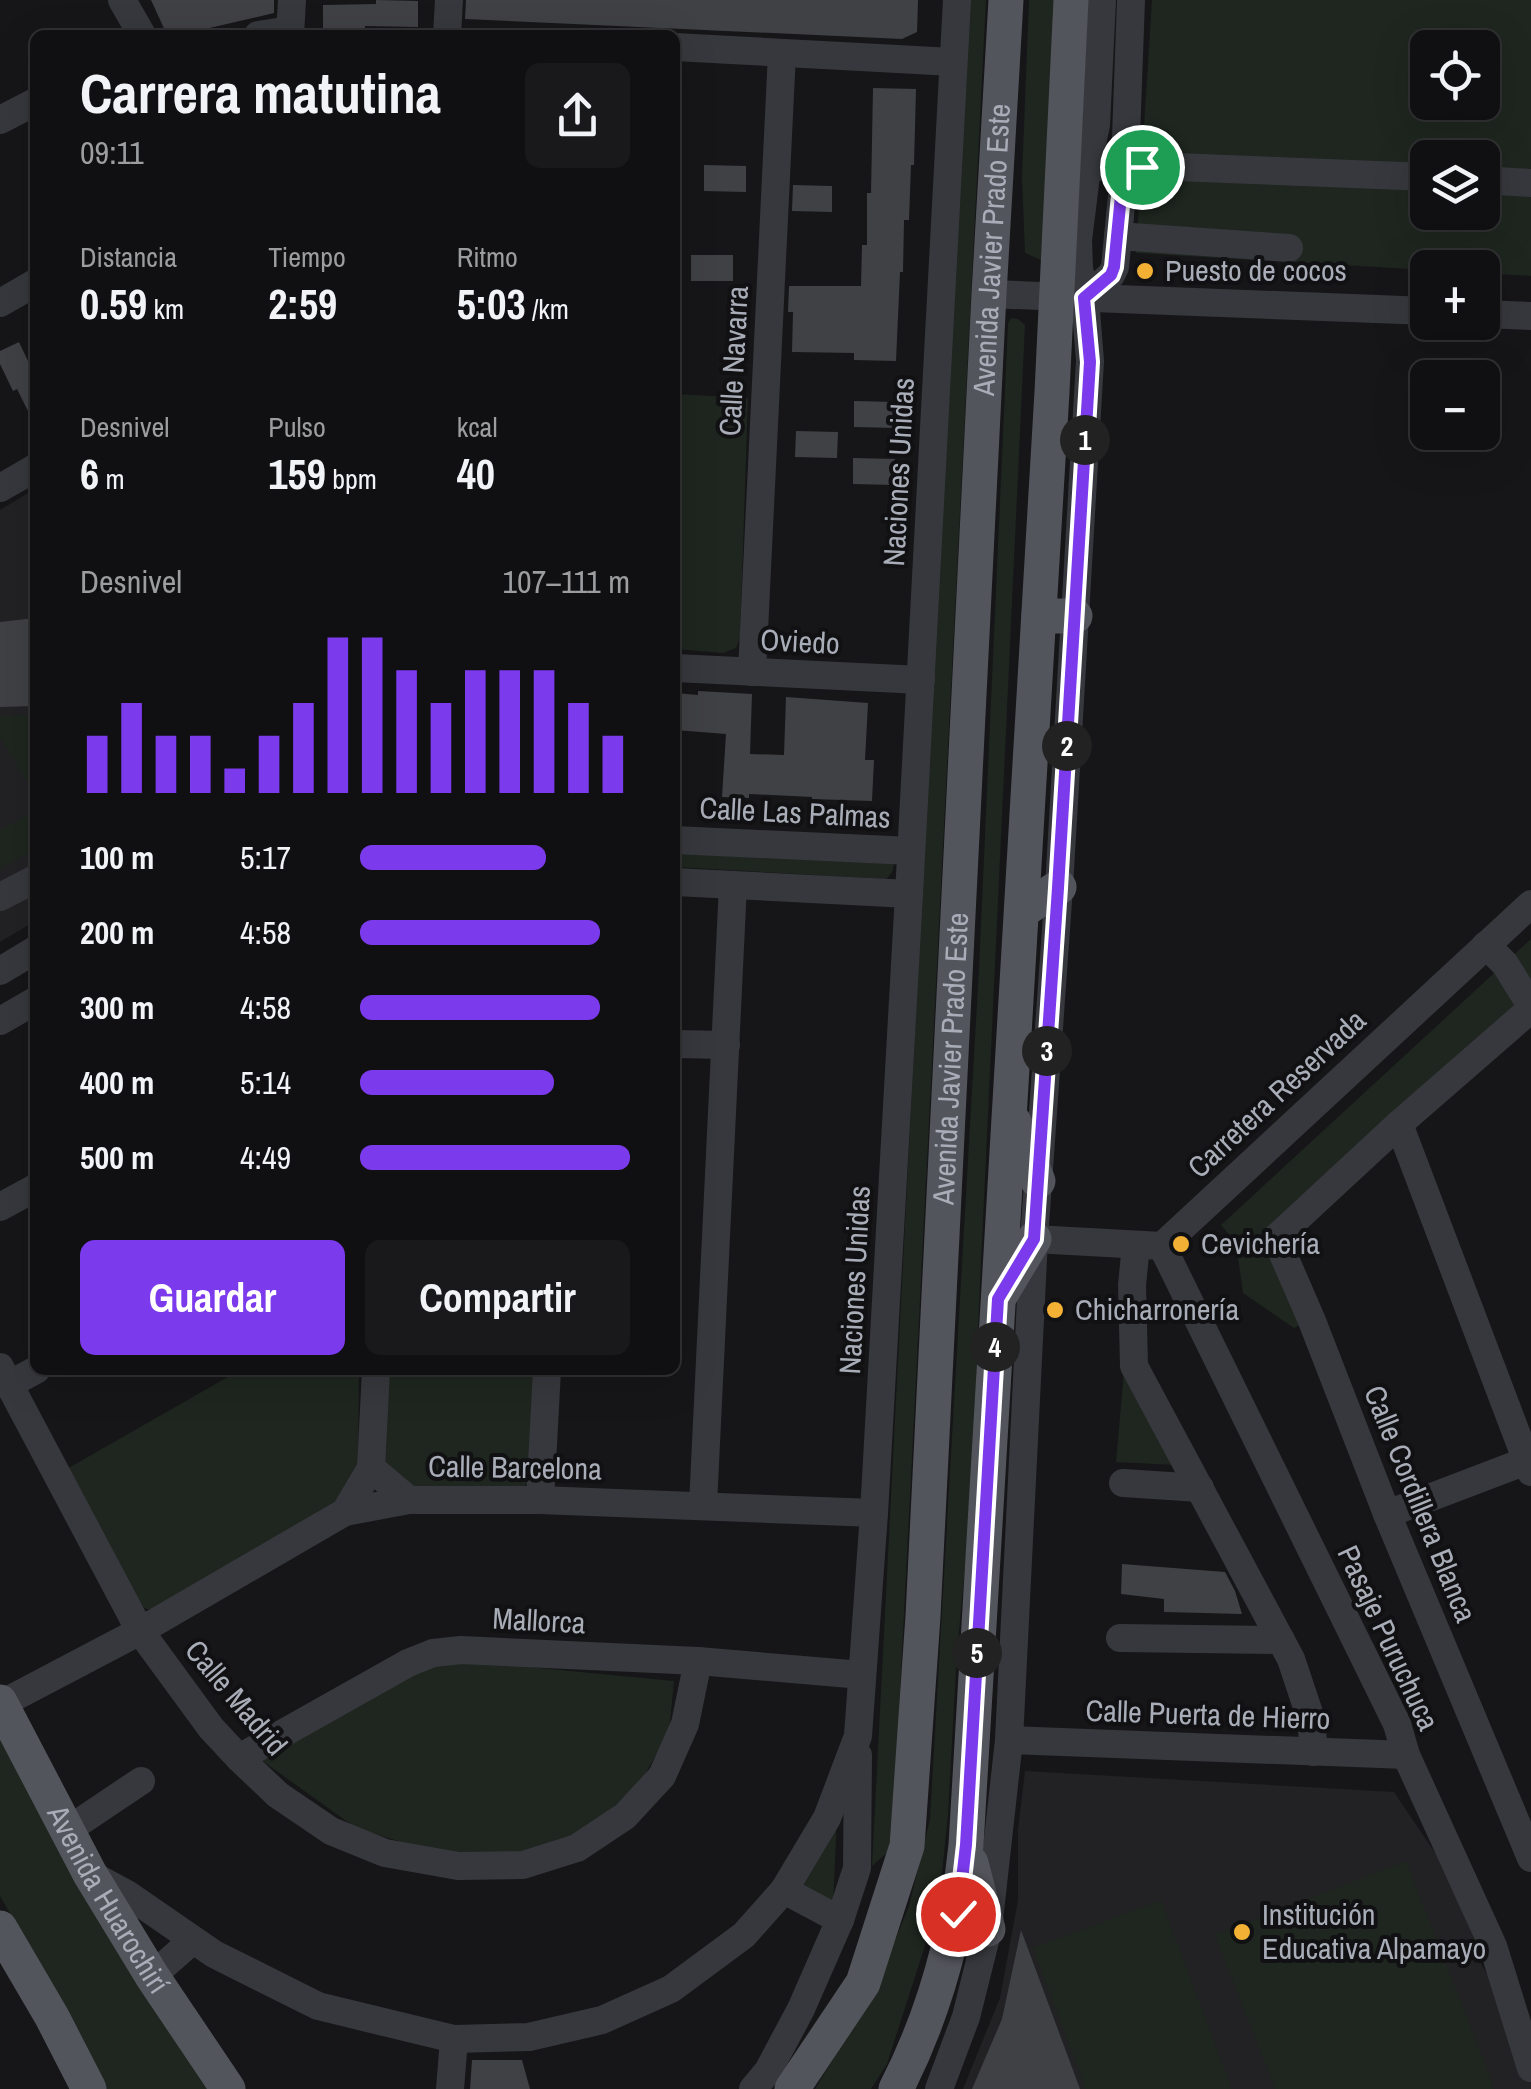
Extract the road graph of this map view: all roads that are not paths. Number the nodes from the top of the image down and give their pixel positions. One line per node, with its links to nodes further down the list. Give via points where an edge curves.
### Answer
1 (122, 0): 9 (street)
2 (292, 0): 10 (street)
3 (449, 0): 11 (street)
4 (957, 0): 14 (street, Naciones Unidas)
5 (1006, 0): 25 (main road, Avenida Javier Prado Este)
6 (1071, 0): 26 (main road, Avenida Javier Prado Este)
7 (1102, 0): 18 (street, via 1096,125)
8 (1130, 0): 17 (street)
9 (139, 30)
10 (290, 30)
11 (447, 30)
12 (680, 47): 13 (street)
13 (782, 53): 14 (street); 36 (street, Calle Navarra)
14 (954, 62): 37 (street, Naciones Unidas)
15 (30, 104): 16 (street)
16 (2, 114)
17 (1124, 165): 18 (street); 19 (street); 22 (street)
18 (1086, 168): 26 (street)
19 (1410, 176)
20 (1500, 181): 21 (street)
21 (1531, 182)
22 (1118, 236): 23 (street); 26 (street, via 1111,275)
23 (1288, 248)
24 (30, 286): 27 (street)
25 (989, 294): 26 (street); 106 (main road, Avenida Javier Prado Este, via 907,1846 863,1982)
26 (1071, 297): 28 (street); 33 (main road, Avenida Javier Prado Este); 34 (street, via 1090,362)
27 (0, 303)
28 (1410, 310)
29 (1500, 315): 30 (street)
30 (1531, 316)
31 (30, 471): 32 (street)
32 (0, 488)
33 (1038, 616): 34 (main road); 47 (main road, Avenida Javier Prado Este)
34 (1074, 616): 43 (street)
35 (680, 668): 36 (street, Oviedo)
36 (752, 672): 37 (street, Oviedo)
37 (921, 680): 39 (street, Naciones Unidas)
38 (680, 840): 39 (street, Calle Las Palmas)
39 (912, 850): 44 (street, Naciones Unidas)
40 (30, 882): 45 (street)
41 (680, 882): 42 (street)
42 (734, 886): 44 (street); 55 (street)
43 (1058, 888): 47 (main road); 58 (street)
44 (910, 894): 76 (street, Naciones Unidas)
45 (0, 897)
46 (1531, 904): 48 (street, Carretera Reservada)
47 (1022, 911): 56 (main road, Avenida Javier Prado Este)
48 (1486, 945): 52 (street); 62 (street, Carretera Reservada)
49 (30, 953): 50 (street)
50 (0, 970)
51 (30, 1004): 53 (street)
52 (1531, 1008): 57 (street)
53 (0, 1021)
54 (680, 1044): 55 (street)
55 (726, 1045): 74 (street)
56 (1010, 1112): 58 (main road); 63 (main road, Avenida Javier Prado Este)
57 (1399, 1124): 68 (street); 77 (street, Calle Cordillera Blanca, via 1276,1238)
58 (1038, 1181): 61 (street)
59 (30, 1191): 60 (street)
60 (0, 1207)
61 (1034, 1239): 62 (street); 63 (main road); 85 (street)
62 (1149, 1245): 71 (street, via 1132,1285 1134,1366); 87 (street, Pasaje Puruchuca, via 1397,1724)
63 (998, 1299): 91 (main road, Avenida Javier Prado Este)
64 (30, 1371): 67 (street)
65 (376, 1375): 69 (street)
66 (547, 1375): 73 (street)
67 (5, 1376): 78 (street, Calle Madrid)
68 (1529, 1464): 77 (street)
69 (371, 1468): 72 (street, Calle Barcelona); 75 (street)
70 (1123, 1483): 71 (street)
71 (1200, 1488): 80 (street)
72 (410, 1500): 73 (street, Calle Barcelona); 75 (street)
73 (540, 1500): 74 (street, Calle Barcelona)
74 (704, 1505): 76 (street, Calle Barcelona)
75 (345, 1512): 78 (street)
76 (874, 1513): 82 (street, Naciones Unidas)
77 (1387, 1514): 92 (street, Calle Cordillera Blanca)
78 (140, 1631): 83 (street); 88 (street, Calle Madrid)
79 (1120, 1638): 80 (street)
80 (1280, 1640): 86 (street, via 1312,1722)
81 (698, 1662): 82 (street, Mallorca); 88 (street, Mallorca, via 433,1653); 88 (street, Calle Madrid, via 686,1724 662,1776 625,1816 577,1848 523,1865 458,1866 385,1853 331,1830 278,1795)
82 (862, 1675): 84 (street, Naciones Unidas)
83 (0, 1703): 90 (main road, Avenida Huarochirí)
84 (858, 1736): 94 (street, Naciones Unidas, via 828,1818); 95 (street, via 857,1868)
85 (1008, 1740): 86 (street, Calle Puerta de Hierro); 97 (street)
86 (1312, 1752): 87 (street, Calle Puerta de Hierro)
87 (1406, 1755): 101 (street, Pasaje Puruchuca, via 1493,1946)
88 (239, 1758)
89 (141, 1782): 90 (street)
90 (68, 1830): 93 (main road, Avenida Huarochirí)
91 (966, 1845): 97 (main road); 107 (main road, Avenida Javier Prado Este, via 940,1985)
92 (1531, 1858)
93 (90, 1874): 98 (street, Naciones Unidas); 99 (main road, Avenida Huarochirí)
94 (784, 1890): 95 (street); 100 (street, Naciones Unidas, via 744,1934 671,1989 602,2020 529,2037)
95 (840, 1920): 105 (street, via 801,2009)
96 (0, 1928): 102 (main road)
97 (988, 1930): 108 (street)
98 (193, 1940): 99 (street); 100 (street, Naciones Unidas, via 318,2006)
99 (152, 1976): 103 (main road, Avenida Huarochirí)
100 (454, 2039): 104 (street)
101 (1531, 2068)
102 (90, 2089)
103 (228, 2089)
104 (450, 2089)
105 (753, 2089)
106 (792, 2089)
107 (896, 2089)
108 (939, 2089)

